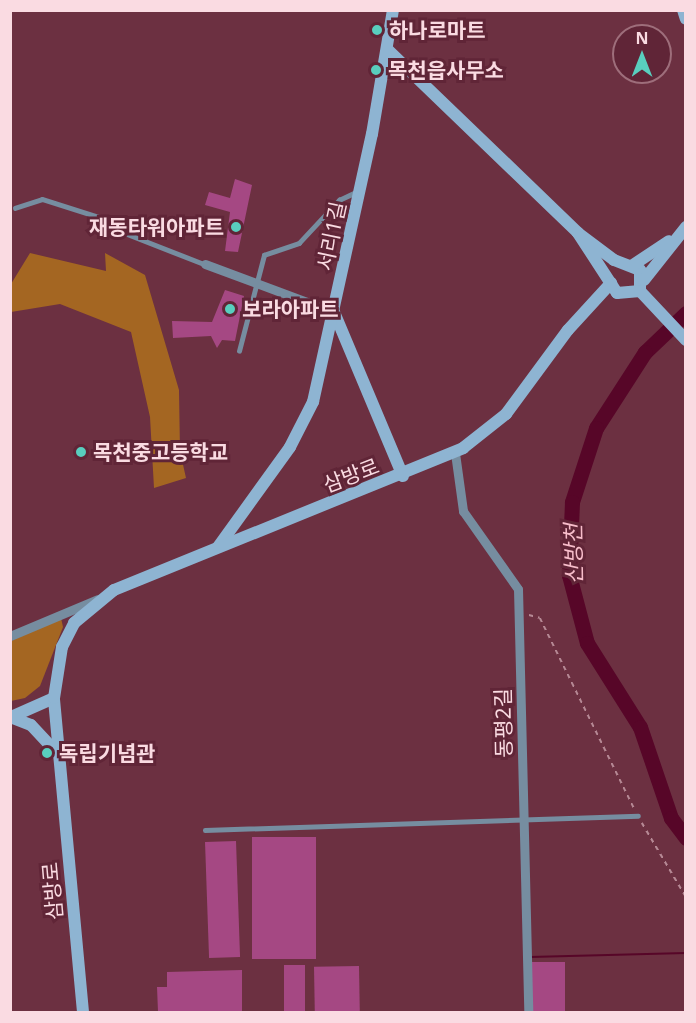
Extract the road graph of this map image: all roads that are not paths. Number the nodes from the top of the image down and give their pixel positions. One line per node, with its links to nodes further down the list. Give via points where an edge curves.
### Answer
1 (393, 10): 4 (street, 서리1길)
2 (683, 10): 3 (street)
3 (686, 19)
4 (387, 49): 5 (street, 서리1길); 8 (street)
5 (360, 191): 12 (lane, via 339,200 299,243 264,255); 15 (street, 서리1길)
6 (15, 207): 9 (lane, via 42,199 102,218 112,228)
7 (683, 231): 10 (street); 13 (street)
8 (578, 233): 10 (street); 11 (street)
9 (205, 264): 12 (street)
10 (629, 264): 11 (street, 삼방로); 13 (street)
11 (611, 280): 14 (street); 16 (street, 삼방로)
12 (255, 283): 15 (street); 18 (lane)
13 (642, 285): 14 (street, 삼방로); 17 (street, via 651,302)
14 (622, 295): 16 (street, 삼방로)
15 (334, 312): 20 (street); 21 (street, 서리1길, via 303,427)
16 (573, 325): 19 (street, 삼방로, via 506,414)
17 (686, 340)
18 (239, 351)
19 (455, 453): 20 (street, 삼방로); 28 (street, 동평2길, via 463,511 516,579)
20 (403, 476): 21 (street, 삼방로)
21 (218, 548): 22 (street, 삼방로)
22 (98, 599): 23 (street, 삼방로); 24 (street, 삼방로, via 74,623 62,647)
23 (10, 636)
24 (54, 698): 25 (street); 26 (street, 삼방로)
25 (11, 717): 26 (street, via 31,725)
26 (58, 754): 30 (street, 삼방로)
27 (638, 816): 28 (lane)
28 (523, 820): 29 (lane); 31 (street, 동평2길)
29 (206, 830)
30 (84, 1012)
31 (528, 1012)

